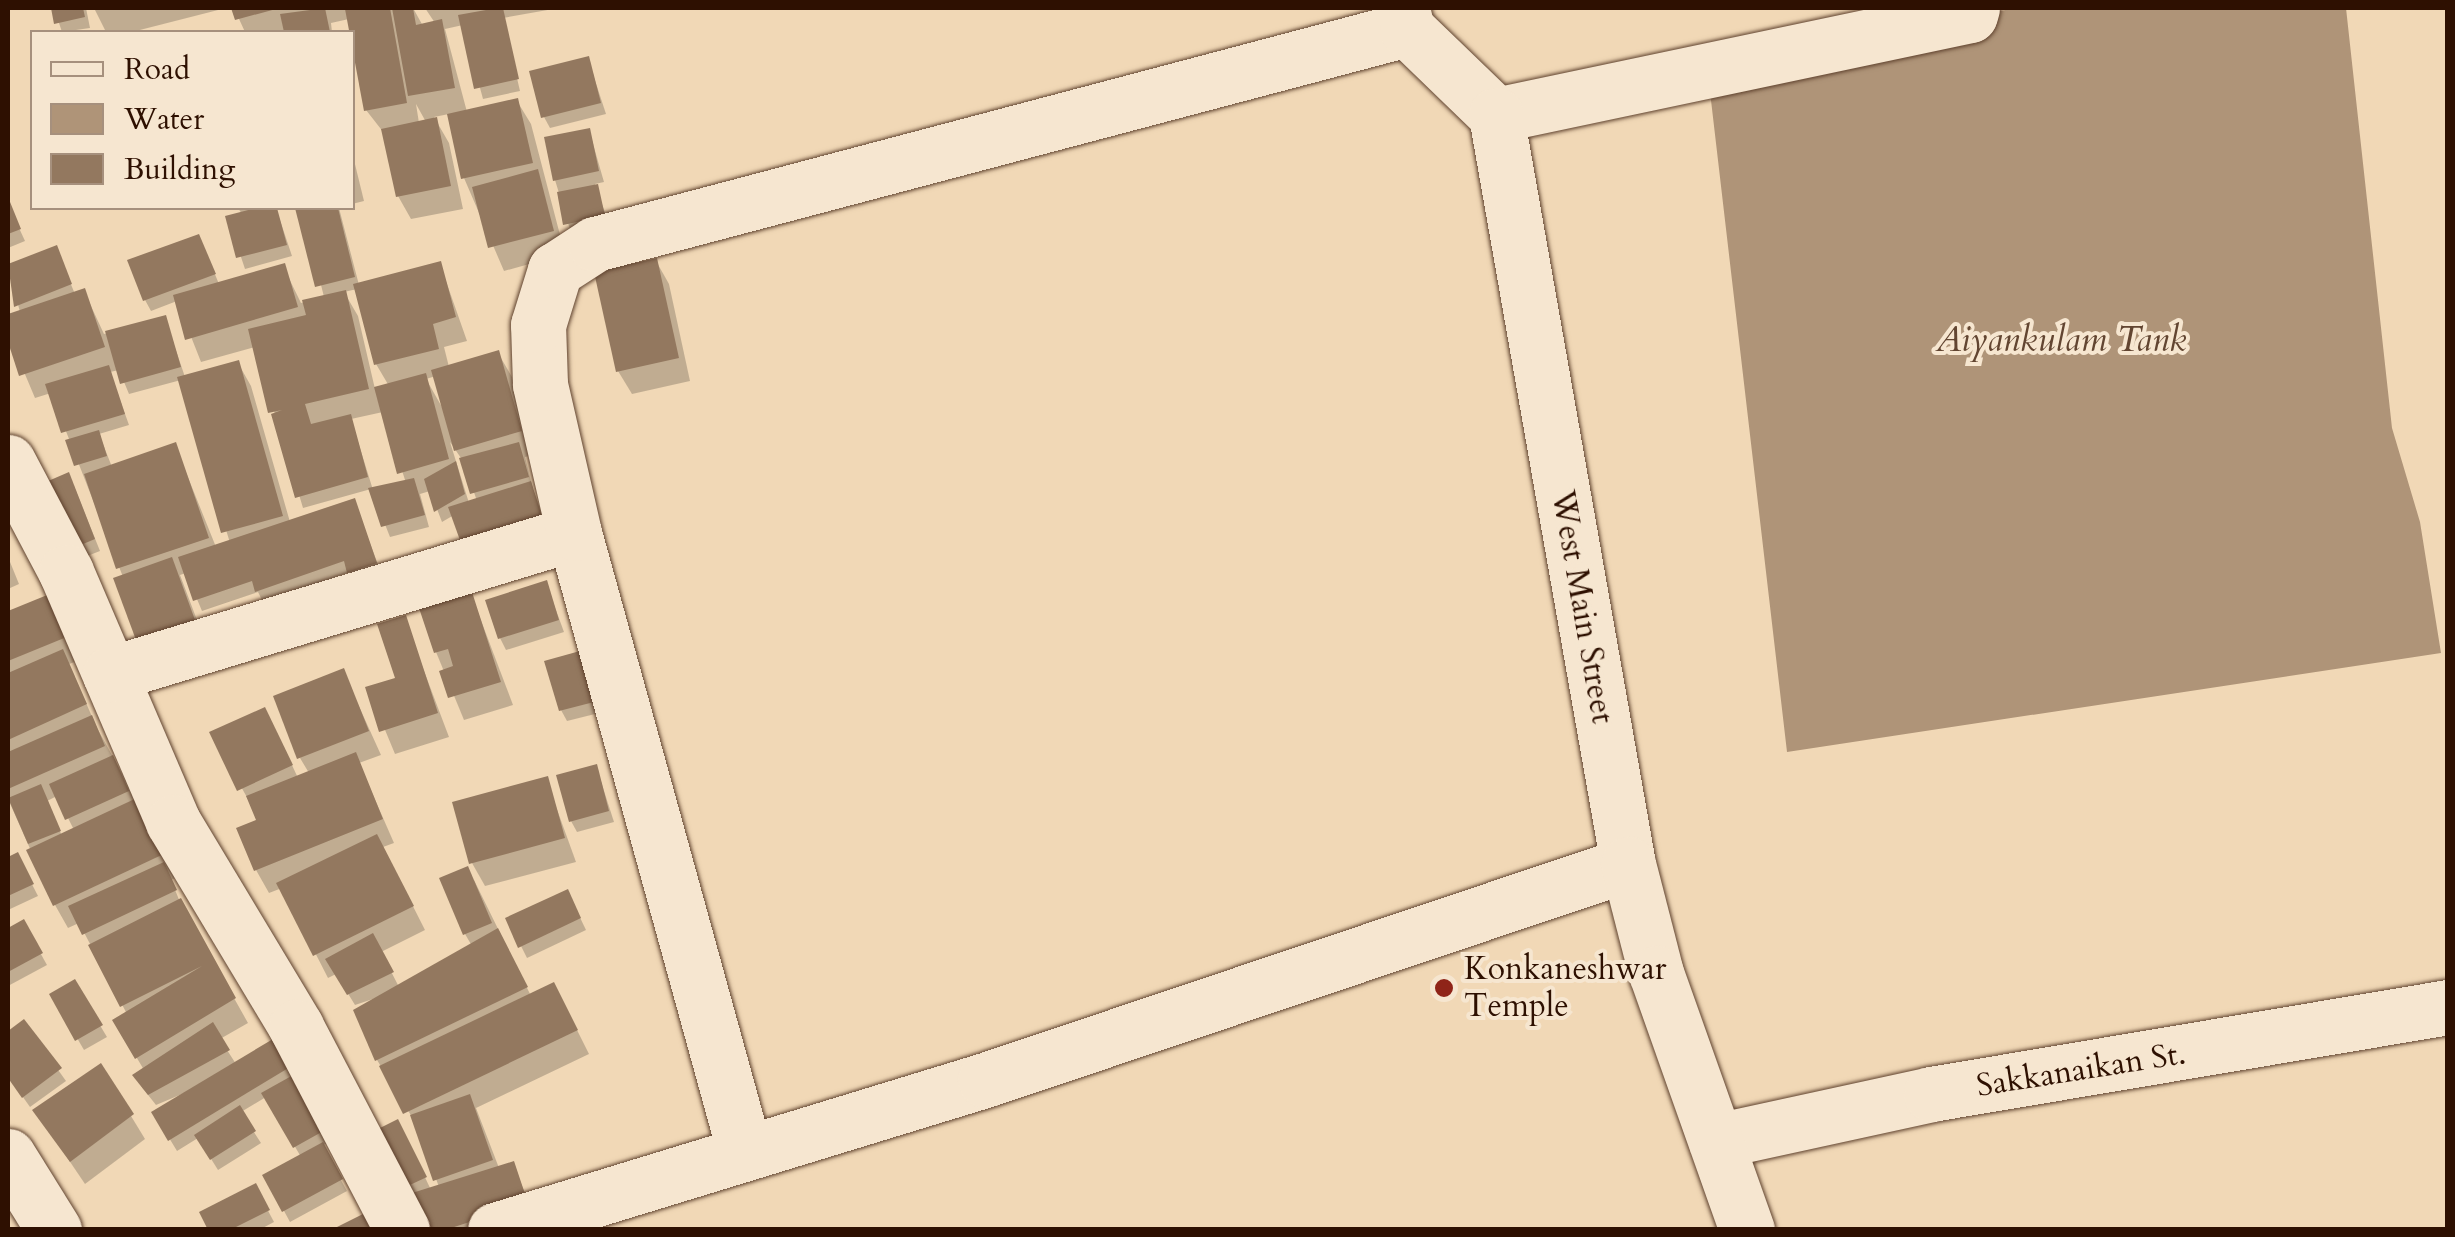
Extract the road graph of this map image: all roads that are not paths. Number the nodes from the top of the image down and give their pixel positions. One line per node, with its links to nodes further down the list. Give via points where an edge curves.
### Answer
1 (1972, 8): 3 (street, via 1970,16)
2 (1405, 18): 3 (street); 5 (street, via 571,255 546,288 537,354)
3 (1496, 115): 7 (street, West Main Street)
4 (8, 462): 6 (street)
5 (574, 532): 6 (street); 10 (street)
6 (110, 674): 13 (street, via 173,822 296,1027)
7 (1628, 864): 9 (street, West Main Street, via 1656,974); 10 (street, via 985,1080)
8 (2448, 1006): 9 (street, Sakkanaikan St., via 1932,1094)
9 (1716, 1141): 15 (street, West Main Street)
10 (745, 1153): 14 (street)
11 (8, 1156): 12 (street)
12 (54, 1230)
13 (402, 1230)
14 (495, 1230)
15 (1747, 1230)

